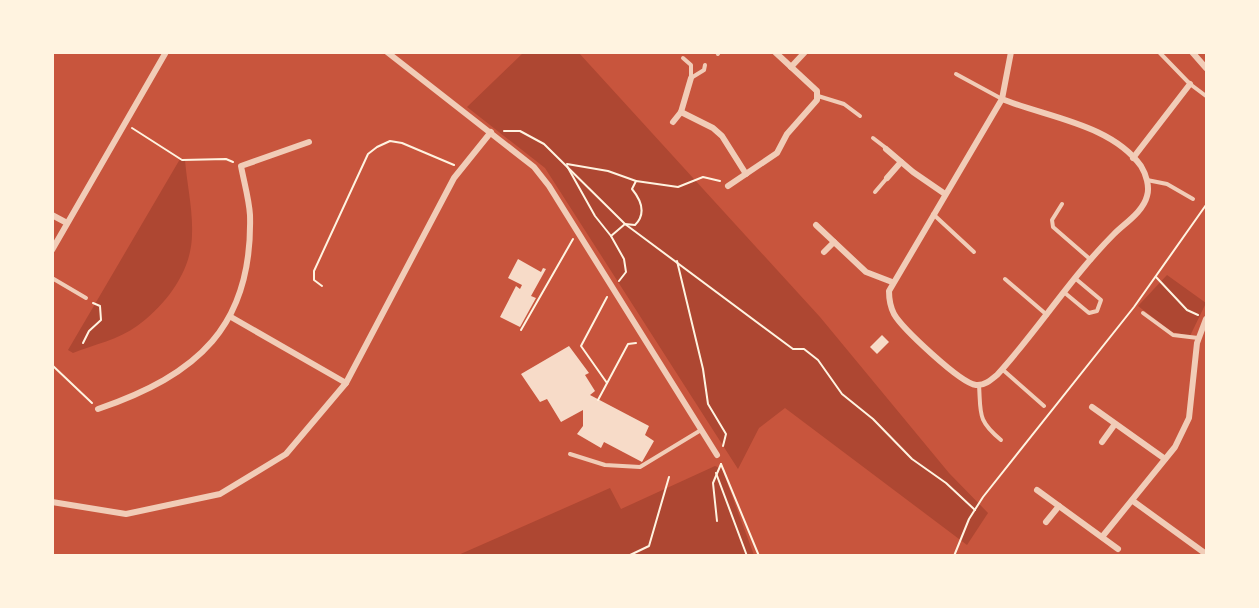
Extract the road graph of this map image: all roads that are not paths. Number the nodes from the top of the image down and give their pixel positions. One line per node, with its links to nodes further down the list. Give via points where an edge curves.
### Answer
1 (165, 52): 37 (street)
2 (387, 52): 21 (street)
3 (775, 52): 10 (street)
4 (805, 52): 10 (street)
5 (1011, 52): 17 (street)
6 (1159, 52): 14 (lane)
7 (1192, 52): 11 (street)
8 (683, 58): 13 (lane, via 691,65)
9 (705, 66): 13 (lane)
10 (791, 67): 15 (street)
11 (1206, 68)
12 (956, 74): 17 (lane)
13 (691, 78): 18 (street)
14 (1190, 84): 16 (lane); 25 (street)
15 (818, 96): 19 (lane, via 844,104); 27 (street, via 777,153)
16 (1206, 96)
17 (1002, 99): 25 (street, via 1089,127); 32 (street)
18 (681, 112): 20 (street); 27 (street, via 722,136)
19 (861, 116)
20 (673, 122)
21 (491, 132): 56 (street, via 454,178); 62 (street, via 534,166)
22 (873, 138): 24 (lane)
23 (309, 142): 52 (street, via 241,166 250,214 247,261)
24 (886, 149): 26 (street)
25 (1133, 158): 29 (street)
26 (901, 162): 28 (street); 32 (street)
27 (746, 174): 30 (street)
28 (887, 178): 31 (lane)
29 (1147, 180): 33 (lane, via 1179,189); 43 (street, via 1143,205)
30 (728, 186)
31 (875, 192)
32 (945, 194): 35 (street)
33 (1193, 199)
34 (1062, 204): 43 (lane, via 1055,212 1053,227)
35 (933, 214): 42 (lane); 47 (street)
36 (52, 215): 37 (street)
37 (67, 223): 40 (street)
38 (816, 225): 39 (street)
39 (834, 242): 41 (street); 47 (street, via 866,272)
40 (52, 250)
41 (824, 252)
42 (974, 252)
43 (1092, 260): 46 (street)
44 (52, 278): 49 (lane)
45 (1005, 279): 51 (lane)
46 (1076, 279): 48 (street); 48 (lane, via 1101,300 1097,311 1089,313)
47 (892, 282): 57 (street, via 889,299 895,316 955,375)
48 (1065, 293): 51 (street)
49 (86, 298)
50 (1143, 313): 54 (lane, via 1173,335)
51 (1047, 315): 55 (street)
52 (231, 317): 56 (street); 60 (street, via 199,356 175,375 142,394)
53 (1206, 319): 54 (street)
54 (1199, 338): 67 (street, via 1189,418)
55 (1002, 369): 57 (street); 58 (lane)
56 (346, 383): 70 (street, via 286,454 220,494 126,514)
57 (979, 385): 63 (lane, via 982,419)
58 (1044, 406)
59 (1092, 407): 61 (street)
60 (98, 410)
61 (1115, 424): 64 (street); 67 (street)
62 (702, 430): 65 (lane, via 640,467 605,465); 66 (street)
63 (1001, 440)
64 (1102, 442)
65 (570, 454)
66 (717, 455)
67 (1166, 459): 69 (street)
68 (1037, 490): 71 (street)
69 (1133, 501): 73 (street); 75 (street)
70 (52, 502)
71 (1059, 506): 72 (street); 73 (street)
72 (1046, 522)
73 (1102, 537): 74 (street)
74 (1118, 552)
75 (1206, 554)

